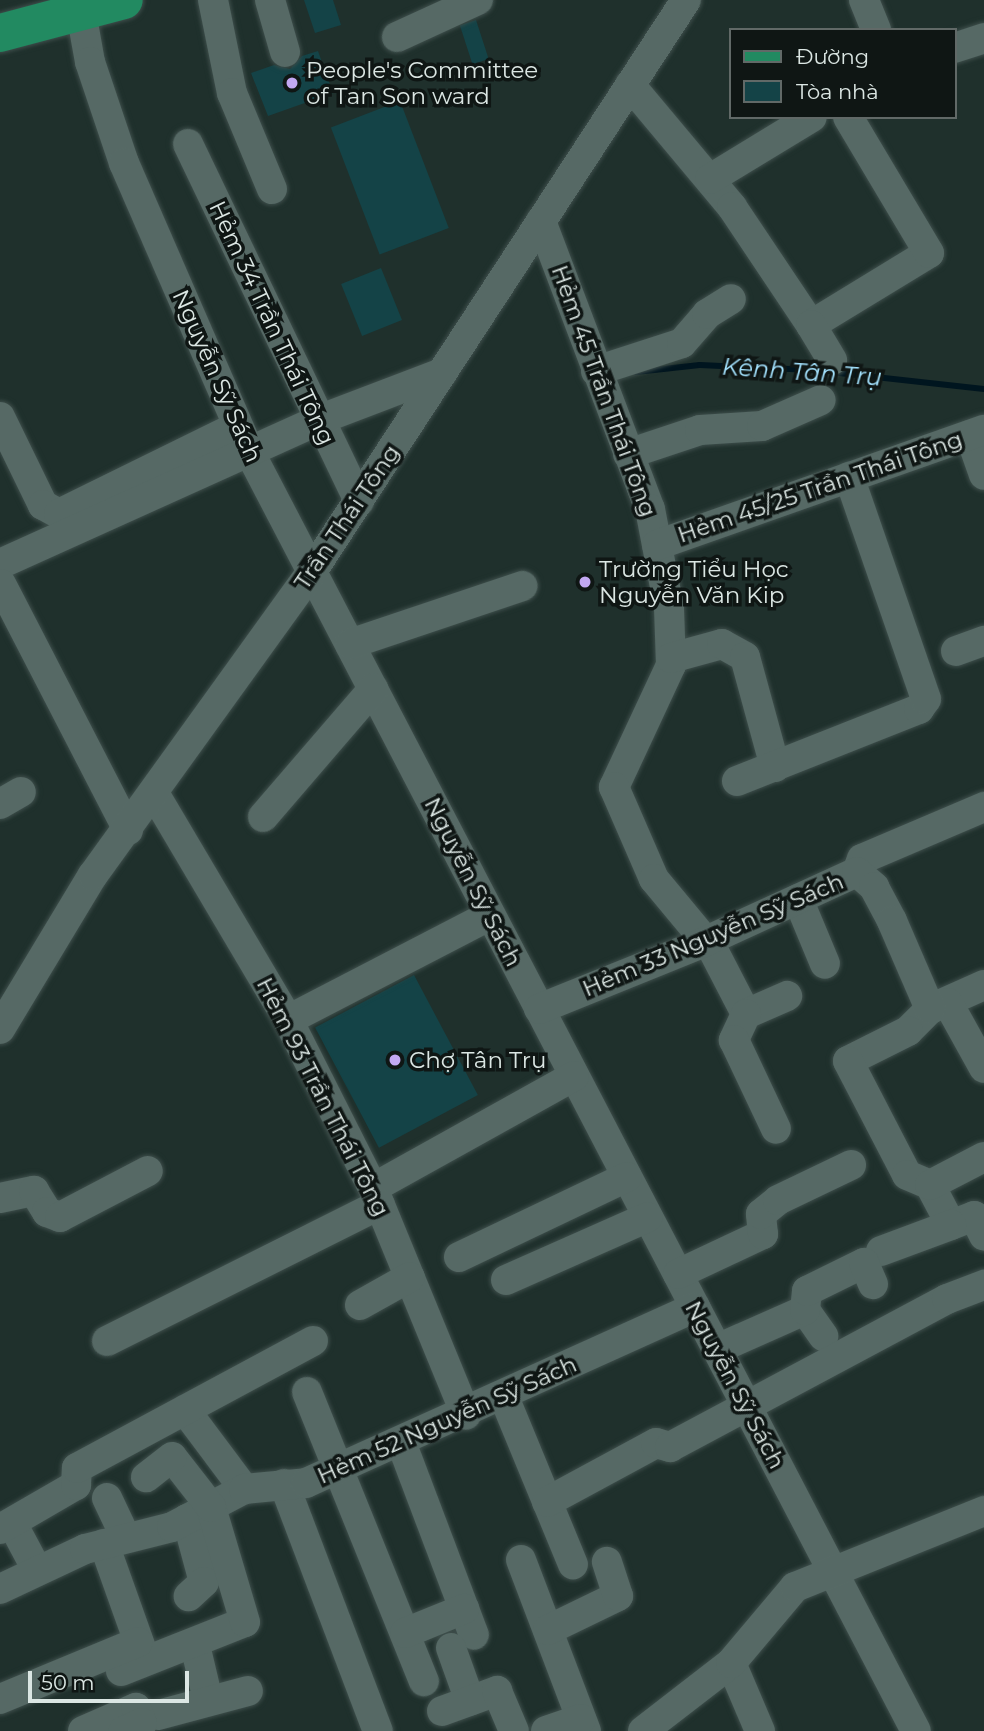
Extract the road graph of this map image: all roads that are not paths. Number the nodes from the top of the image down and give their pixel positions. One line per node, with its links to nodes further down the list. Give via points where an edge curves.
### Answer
1 (124, 0): 7 (main road)
2 (213, 0): 19 (street, via 232,93)
3 (270, 0): 13 (street)
4 (478, 0): 10 (street)
5 (686, 0): 14 (street, Trần Thái Tông)
6 (864, 0): 8 (street)
7 (81, 12): 9 (main road); 30 (street, Nguyễn Sỹ Sách, via 90,62 124,163)
8 (875, 28)
9 (0, 33)
10 (397, 37)
11 (984, 38): 12 (street)
12 (956, 47)
13 (285, 52)
14 (630, 85): 18 (street); 20 (street, Trần Thái Tông)
15 (809, 119): 18 (street)
16 (849, 119): 22 (street, via 929,253)
17 (188, 144): 28 (street, Hẻm 34 Trần Thái Tông)
18 (710, 179): 22 (street)
19 (272, 189)
20 (541, 221): 24 (street, Hẻm 45 Trần Thái Tông); 25 (street, Trần Thái Tông)
21 (731, 299): 24 (street, via 707,314 682,343)
22 (811, 325): 23 (street)
23 (832, 360)
24 (596, 372): 31 (street, Hẻm 45 Trần Thái Tông)
25 (442, 373): 28 (street); 34 (street, Trần Thái Tông)
26 (821, 400): 31 (street, via 762,426 700,430)
27 (0, 417): 30 (street, via 43,505 59,514)
28 (316, 421): 30 (street); 34 (street, Hẻm 34 Trần Thái Tông)
29 (977, 432): 32 (street); 33 (street, Hẻm 45/25 Trần Thái Tông)
30 (243, 438): 36 (street); 37 (street, Nguyễn Sỹ Sách)
31 (628, 454): 35 (street, Hẻm 45 Trần Thái Tông)
32 (984, 475)
33 (849, 477): 35 (street, Hẻm 45/25 Trần Thái Tông); 43 (street, via 926,699 919,709)
34 (359, 501): 37 (street, Trần Thái Tông)
35 (657, 545): 41 (street, Hẻm 45 Trần Thái Tông, via 669,608)
36 (0, 564)
37 (313, 570): 40 (street, Nguyễn Sỹ Sách); 45 (street, Trần Thái Tông)
38 (1, 584): 48 (street)
39 (522, 586): 40 (street)
40 (350, 644): 42 (street, Nguyễn Sỹ Sách)
41 (671, 659): 43 (street, via 722,644 745,657); 52 (street, Hẻm 45 Trần Thái Tông, via 654,709 614,787 654,879)
42 (373, 689): 47 (street); 51 (street, Nguyễn Sỹ Sách)
43 (775, 766): 44 (street)
44 (737, 782)
45 (154, 793): 48 (street, Trần Thái Tông); 59 (street, Hẻm 93 Trần Thái Tông)
46 (984, 806): 49 (street, via 862,859)
47 (262, 817)
48 (128, 830): 60 (street, Trần Thái Tông, via 93,875)
49 (857, 872): 50 (street, Hẻm 33 Nguyễn Sỹ Sách); 56 (street, Hẻm 33 Nguyễn Sỹ Sách, via 874,887)
50 (797, 899): 52 (street, Hẻm 33 Nguyễn Sỹ Sách); 53 (street)
51 (489, 916): 57 (street, Nguyễn Sỹ Sách); 59 (street)
52 (702, 943): 57 (street, Hẻm 33 Nguyễn Sỹ Sách); 58 (street, Hẻm 45 Trần Thái Tông, via 713,950)
53 (825, 964)
54 (984, 985): 56 (street)
55 (787, 996): 58 (street)
56 (939, 1006): 61 (street, Hẻm 33 Nguyễn Sỹ Sách); 68 (street, via 908,1031 848,1061 908,1175)
57 (538, 1009): 62 (street, Nguyễn Sỹ Sách)
58 (746, 1014): 63 (street, via 734,1040)
59 (288, 1020): 69 (street, Hẻm 93 Trần Thái Tông)
60 (0, 1029)
61 (984, 1068)
62 (574, 1076): 67 (street, Nguyễn Sỹ Sách); 69 (street)
63 (776, 1129)
64 (984, 1157): 68 (street)
65 (851, 1165): 75 (street, via 778,1200 761,1214 763,1234)
66 (148, 1171): 70 (street, via 60,1217 47,1212 34,1191)
67 (626, 1177): 71 (street, Nguyễn Sỹ Sách); 74 (street)
68 (930, 1185): 72 (street)
69 (377, 1196): 76 (street, Hẻm 93 Trần Thái Tông); 84 (street)
70 (0, 1198)
71 (648, 1217): 75 (street, Nguyễn Sỹ Sách); 77 (street)
72 (973, 1222): 73 (street)
73 (881, 1251)
74 (459, 1257)
75 (678, 1275): 81 (street, Nguyễn Sỹ Sách)
76 (410, 1278): 80 (street); 91 (street, Hẻm 93 Trần Thái Tông)
77 (506, 1280)
78 (873, 1284): 82 (street, via 864,1263 807,1291)
79 (984, 1285): 89 (street)
80 (360, 1305)
81 (695, 1307): 86 (street, Nguyễn Sỹ Sách); 88 (street, Hẻm 52 Nguyễn Sỹ Sách)
82 (805, 1310): 83 (street); 86 (street)
83 (823, 1336)
84 (107, 1341)
85 (313, 1341): 90 (street)
86 (717, 1349): 89 (street, Nguyễn Sỹ Sách)
87 (307, 1392): 93 (street)
88 (504, 1397): 91 (street, Hẻm 52 Nguyễn Sỹ Sách); 98 (street)
89 (747, 1406): 98 (street, via 670,1447 656,1443); 107 (street, Nguyễn Sỹ Sách)
90 (186, 1410): 96 (street); 101 (street, via 77,1468 76,1485)
91 (466, 1415): 92 (street, Hẻm 52 Nguyễn Sỹ Sách)
92 (401, 1442): 93 (street, Hẻm 52 Nguyễn Sỹ Sách); 111 (street)
93 (339, 1469): 95 (street, Hẻm 52 Nguyễn Sỹ Sách, via 306,1483); 112 (street)
94 (146, 1478): 100 (street, via 172,1457)
95 (284, 1484): 96 (street, Hẻm 52 Nguyễn Sỹ Sách); 126 (street)
96 (244, 1489): 100 (street, Hẻm 52 Nguyễn Sỹ Sách)
97 (107, 1498): 102 (street)
98 (547, 1502): 105 (street)
99 (984, 1511): 107 (street)
100 (199, 1513): 102 (street, Hẻm 52 Nguyễn Sỹ Sách); 109 (street, via 204,1582); 113 (street, via 245,1622)
101 (6, 1526): 106 (street)
102 (114, 1540): 106 (street, Hẻm 52 Nguyễn Sỹ Sách); 114 (street)
103 (521, 1560): 110 (street)
104 (607, 1562): 110 (street, via 618,1596)
105 (573, 1564)
106 (37, 1570): 108 (street, Hẻm 52 Nguyễn Sỹ Sách)
107 (833, 1571): 115 (street, via 795,1587); 131 (street, Nguyễn Sỹ Sách)
108 (0, 1589)
109 (189, 1596)
110 (548, 1630): 123 (street)
111 (463, 1631): 112 (street); 120 (street)
112 (405, 1633): 116 (street)
113 (195, 1645): 114 (street); 119 (street)
114 (135, 1659): 118 (street)
115 (731, 1663): 129 (street); 130 (street)
116 (424, 1681)
117 (248, 1691): 119 (street)
118 (0, 1699)
119 (208, 1700): 122 (street)
120 (470, 1701): 121 (street); 127 (street, via 497,1691)
121 (442, 1711)
122 (158, 1715)
123 (584, 1725): 128 (street)
124 (87, 1730): 125 (street, via 136,1708 142,1723)
125 (124, 1731)
126 (378, 1731)
127 (513, 1731)
128 (546, 1731)
129 (643, 1731)
130 (760, 1731)
131 (916, 1731)

